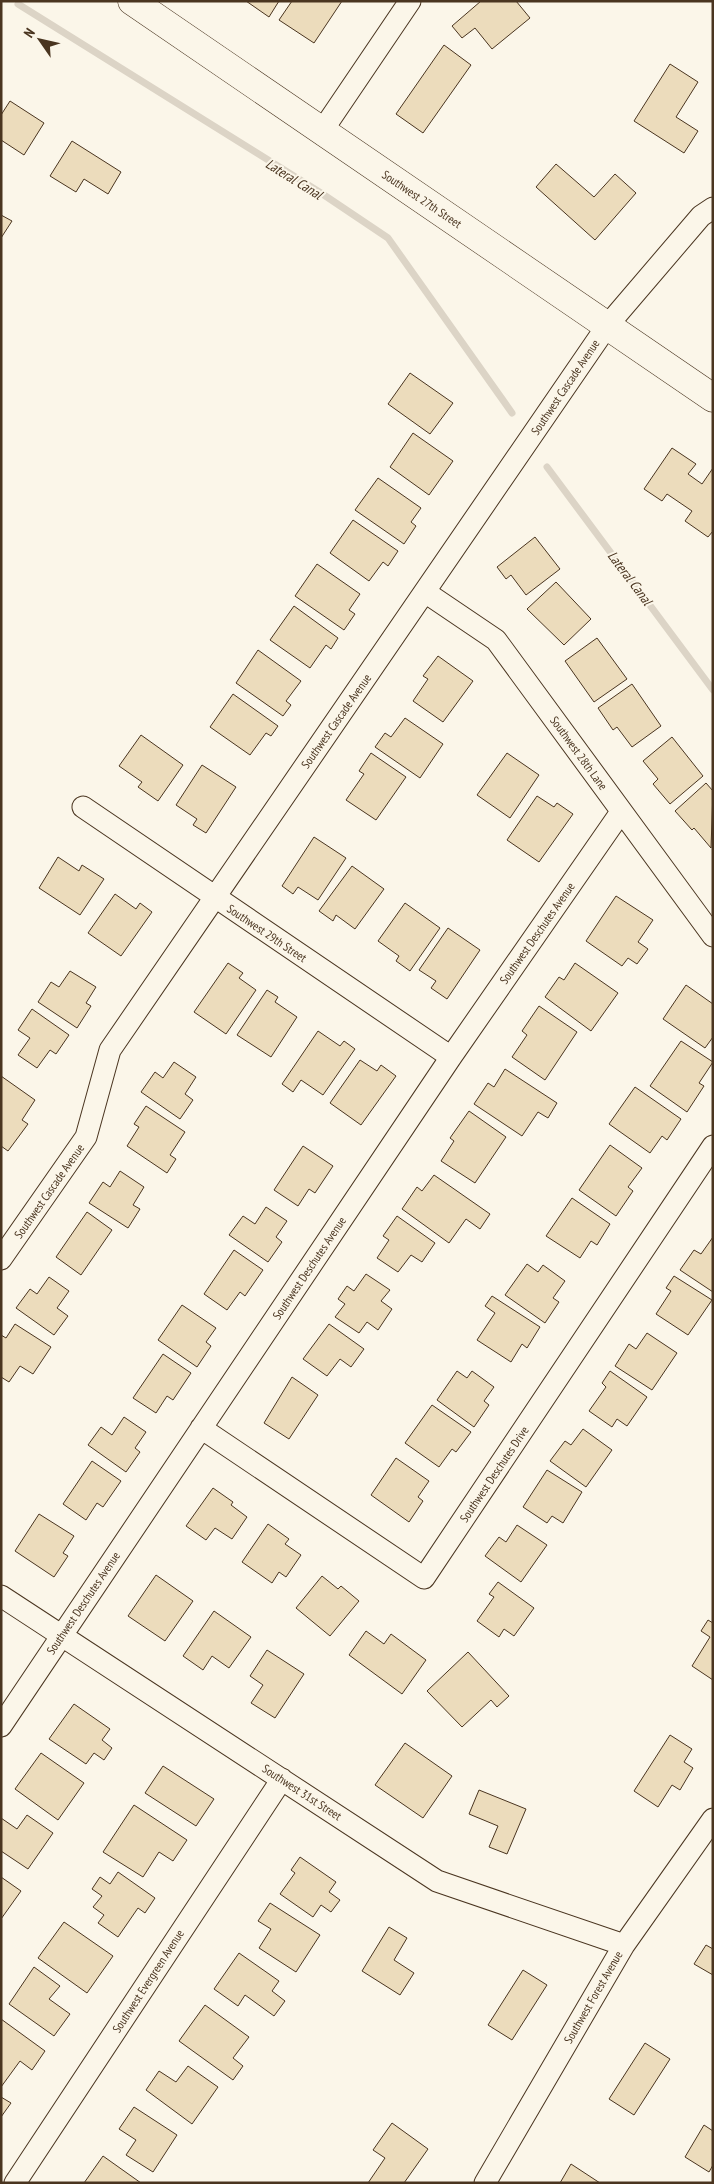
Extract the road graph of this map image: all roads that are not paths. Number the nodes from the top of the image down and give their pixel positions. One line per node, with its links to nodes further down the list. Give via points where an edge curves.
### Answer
1 (132, 1): 3 (street, Southwest 27th Street)
2 (410, 1): 3 (street)
3 (322, 131): 5 (street, Southwest 27th Street)
4 (713, 208): 5 (street, Southwest Cascade Avenue, via 701,216)
5 (607, 326): 6 (street, Southwest 27th Street); 7 (street, Southwest Cascade Avenue)
6 (713, 398)
7 (425, 592): 9 (street, Southwest 28th Lane, via 496,640); 10 (street, Southwest Cascade Avenue)
8 (83, 807): 10 (street, Southwest 29th Street)
9 (621, 812): 11 (street, Southwest 28th Lane); 12 (street, Southwest Deschutes Avenue)
10 (215, 898): 12 (street, Southwest 29th Street); 14 (street, Southwest Cascade Avenue, via 110,1050 86,1137)
11 (713, 936)
12 (451, 1057): 15 (street, Southwest Deschutes Avenue)
13 (713, 1146): 15 (street, Southwest Deschutes Drive, via 424,1578)
14 (1, 1259)
15 (201, 1428): 17 (street, Southwest Deschutes Avenue)
16 (1, 1596): 17 (street, Southwest 31st Street)
17 (60, 1636): 18 (street, Southwest Deschutes Avenue); 19 (street, Southwest 31st Street)
18 (1, 1726)
19 (282, 1778): 21 (street, Southwest 31st Street, via 437,1881); 22 (street, Southwest Evergreen Avenue)
20 (713, 1819): 21 (street, Southwest Forest Avenue)
21 (624, 1945): 23 (street, Southwest Forest Avenue)
22 (15, 2183)
23 (485, 2183)

